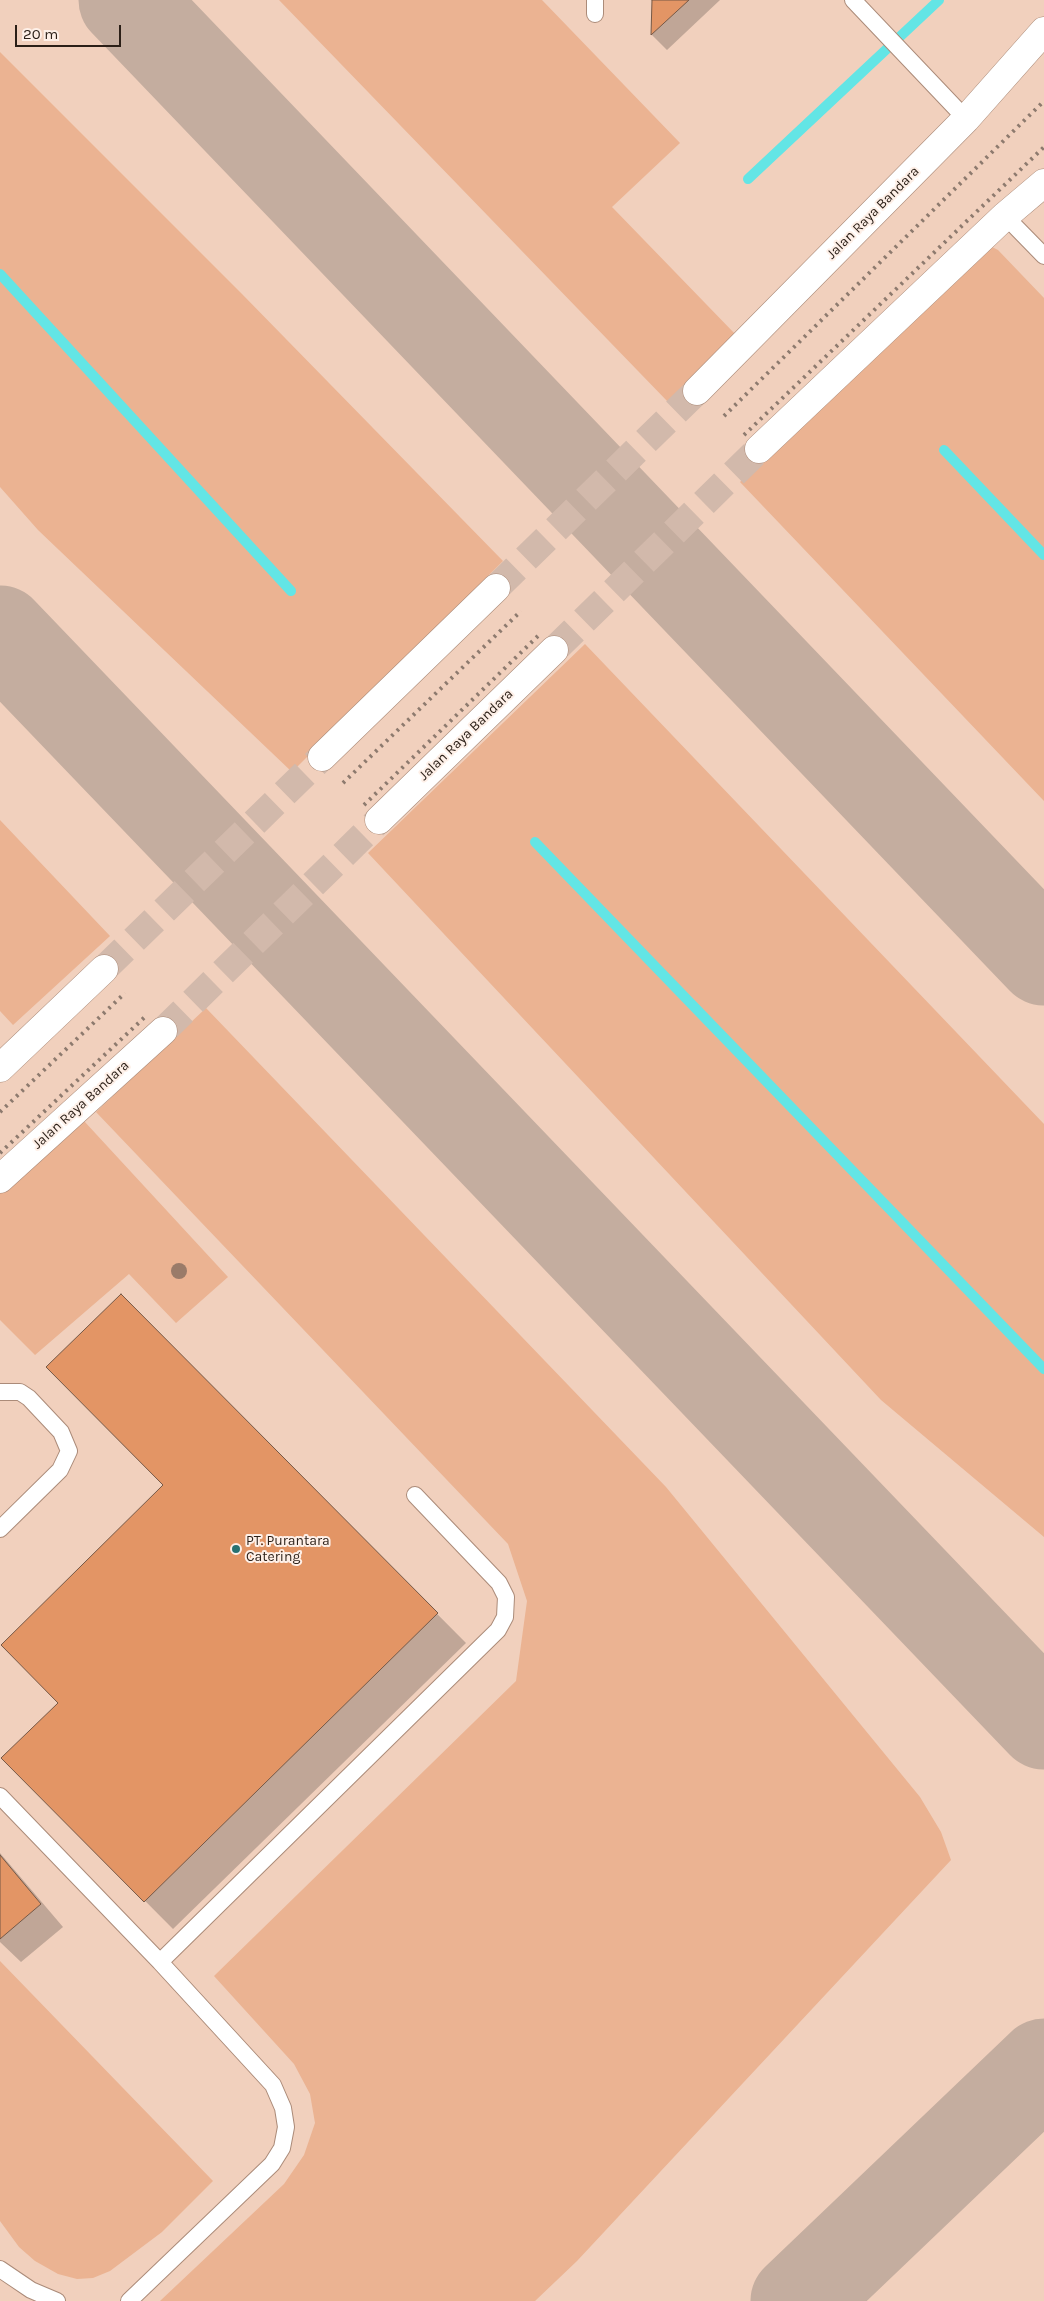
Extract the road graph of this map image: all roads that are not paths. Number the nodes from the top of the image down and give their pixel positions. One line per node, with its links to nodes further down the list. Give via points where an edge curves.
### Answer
1 (853, 0): 3 (lane)
2 (1044, 31): 3 (street, Jalan Raya Bandara)
3 (966, 119): 7 (street, Jalan Raya Bandara)
4 (1044, 183): 5 (street)
5 (1005, 216): 6 (lane); 8 (street)
6 (1044, 256)
7 (698, 391)
8 (760, 449)
9 (496, 588): 11 (street)
10 (554, 650): 12 (street, Jalan Raya Bandara)
11 (322, 757)
12 (378, 820)
13 (104, 969): 15 (street)
14 (163, 1031): 16 (street, Jalan Raya Bandara)
15 (0, 1068)
16 (0, 1179)
17 (0, 1392): 19 (lane, via 20,1392 29,1398 61,1432 69,1451 60,1470)
18 (415, 1495): 21 (lane, via 498,1583 506,1597 506,1617 498,1630)
19 (0, 1529)
20 (0, 1796): 21 (lane)
21 (160, 1962): 23 (lane, via 273,2085 283,2108 286,2127 282,2148 272,2164)
22 (0, 2268): 24 (lane, via 31,2290)
23 (133, 2298): 25 (lane)
24 (57, 2301)
25 (120, 2301)

